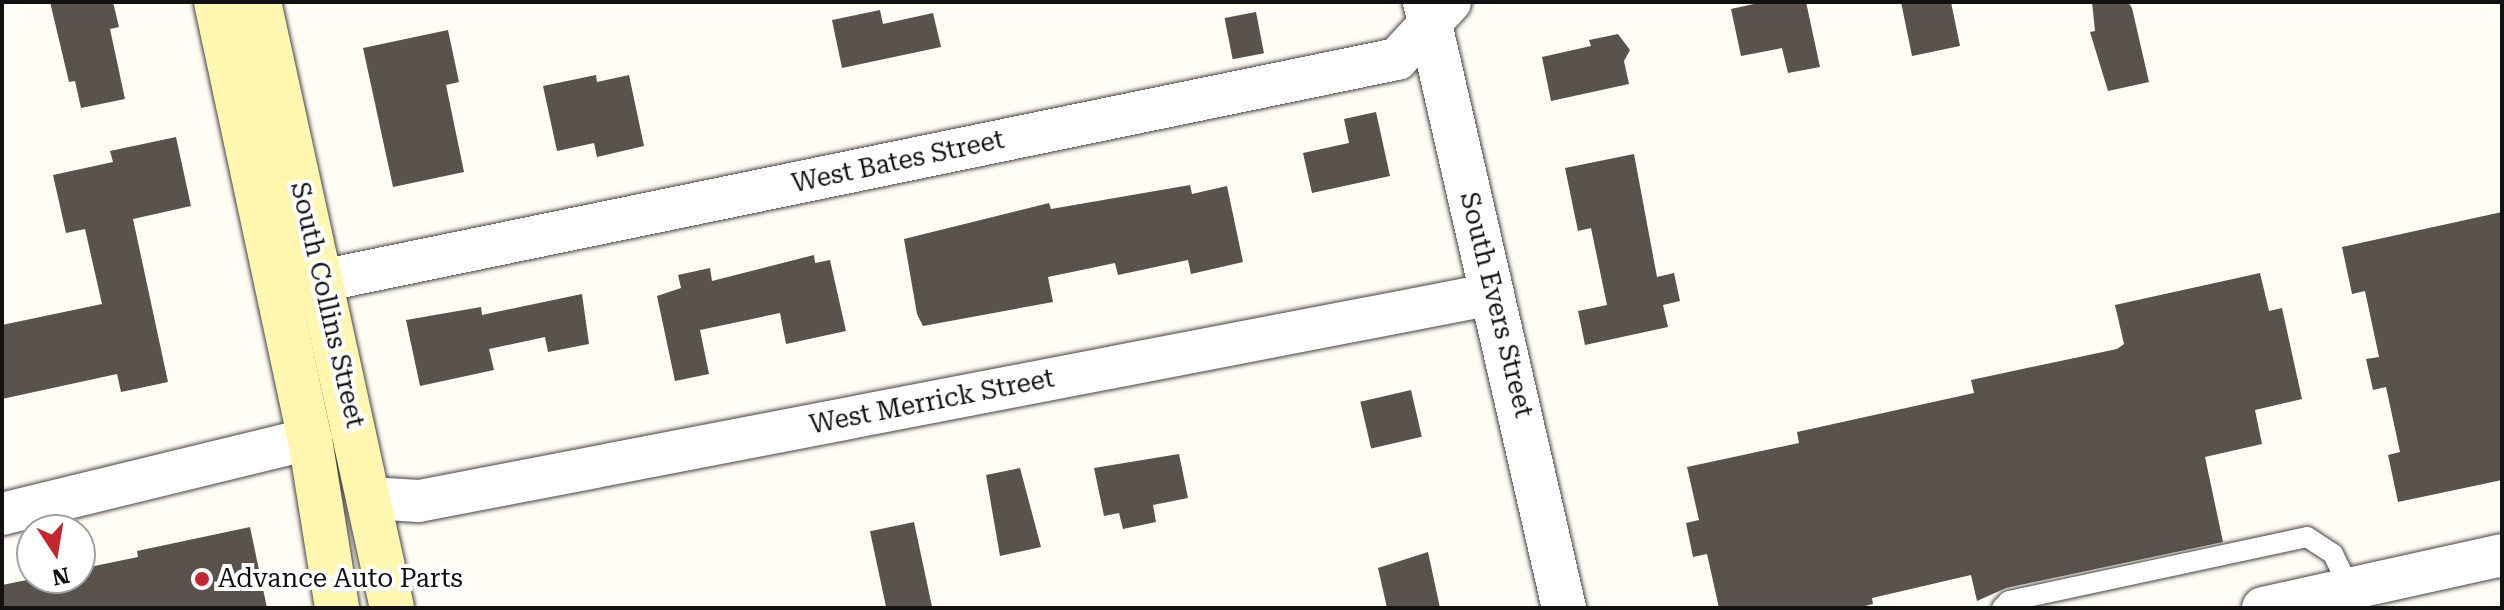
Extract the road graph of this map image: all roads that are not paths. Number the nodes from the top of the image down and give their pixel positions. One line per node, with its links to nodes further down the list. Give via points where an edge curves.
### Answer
1 (216, 2): 6 (main road, South Collins Street)
2 (259, 2): 4 (main road, South Collins Street)
3 (1435, 8): 4 (street, West Bates Street, via 1397,59); 5 (street, South Evers Street)
4 (321, 281): 7 (main road, South Collins Street)
5 (1493, 294): 7 (street, West Merrick Street, via 419,501); 13 (street, South Evers Street)
6 (310, 439): 8 (street); 11 (main road, South Collins Street)
7 (370, 498): 12 (main road, South Collins Street)
8 (2, 514)
9 (2502, 555): 10 (street)
10 (2352, 598): 14 (lane, via 2333,554 2307,537 2009,601); 15 (street)
11 (337, 608)
12 (392, 608)
13 (1564, 608)
14 (2002, 608)
15 (2263, 608)

